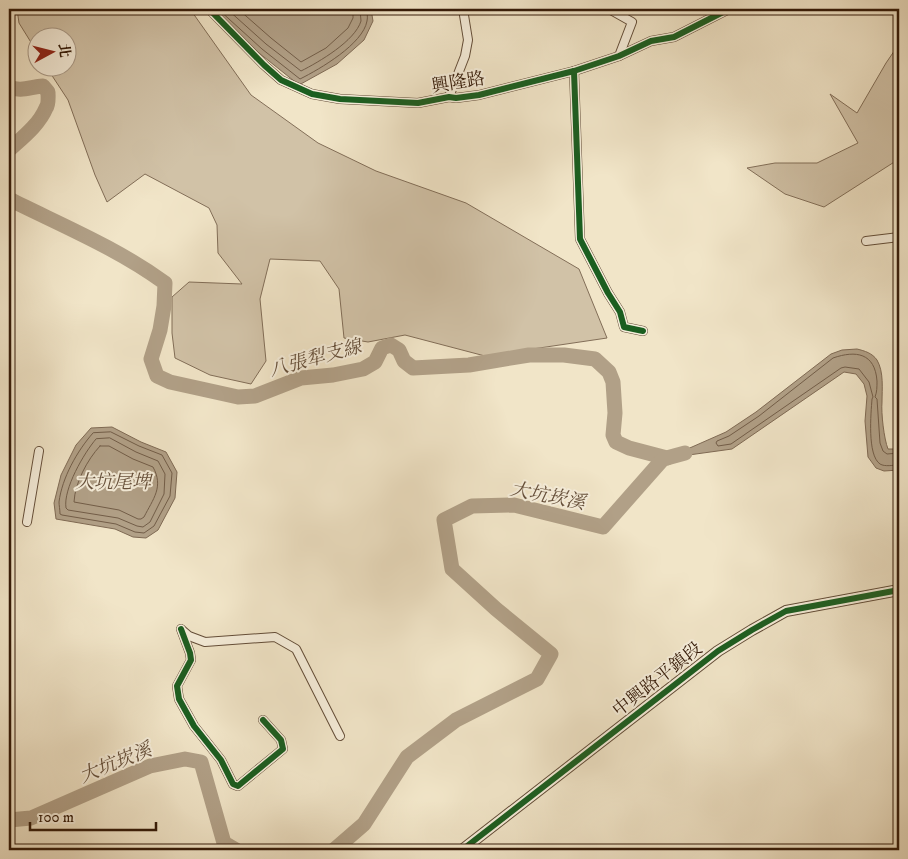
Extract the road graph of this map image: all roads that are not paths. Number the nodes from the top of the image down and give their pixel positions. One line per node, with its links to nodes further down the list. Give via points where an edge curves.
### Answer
1 (210, 9): 7 (street, 興隆路, via 281,80 312,94 418,104)
2 (463, 9): 7 (street, via 468,40)
3 (609, 9): 5 (street, via 632,22)
4 (729, 9): 5 (street, 興隆路, via 674,36 651,41)
5 (619, 56): 6 (street, 興隆路)
6 (574, 71): 7 (street, 興隆路, via 479,95); 10 (street, via 580,238 620,312 624,327)
7 (449, 97)
8 (899, 237): 9 (street)
9 (866, 241)
10 (643, 331)
11 (39, 451): 12 (street)
12 (27, 522)
13 (899, 590): 16 (street, 中興路平鎮段, via 786,611 718,650)
14 (263, 720): 15 (street, via 281,740 283,749 238,786 233,784 221,760 194,726 180,699 176,686 190,660 181,629 205,642 274,637 296,649)
15 (340, 736)
16 (462, 850)

